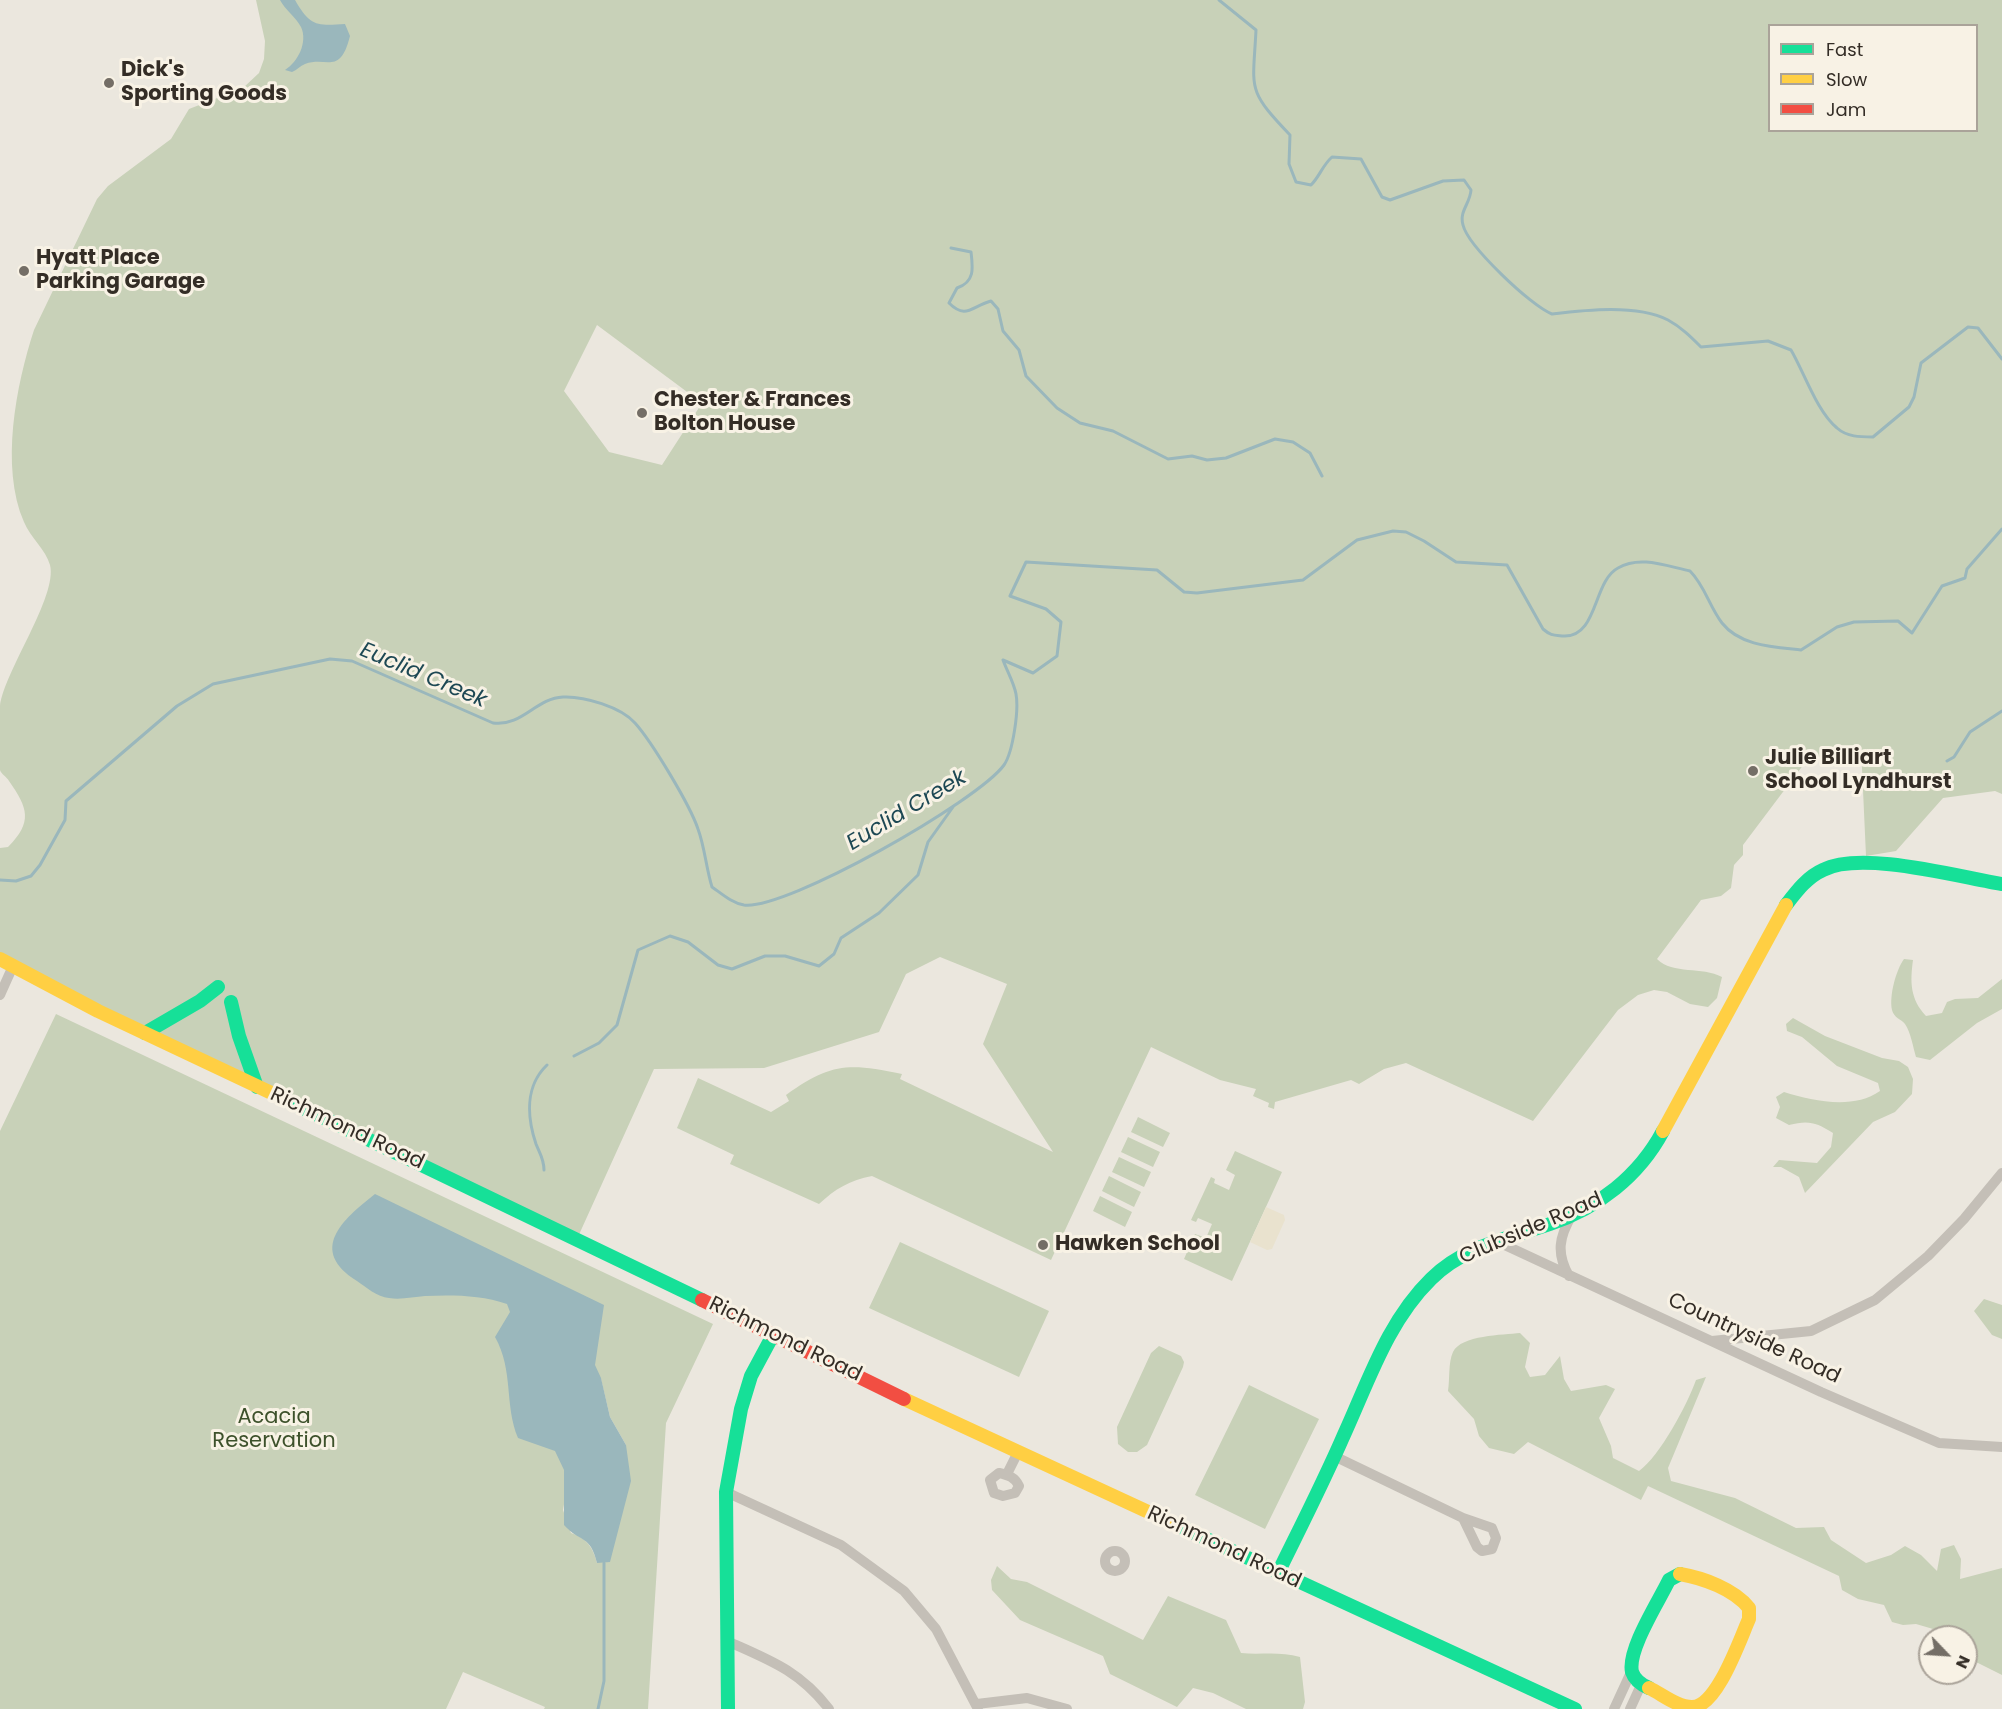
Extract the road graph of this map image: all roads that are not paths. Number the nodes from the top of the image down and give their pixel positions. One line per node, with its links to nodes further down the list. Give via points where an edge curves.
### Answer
1 (2002, 884): 11 (main road, Clubside Road, via 1864,863 1826,868 1798,887 1779,914 1653,1149 1610,1195)
2 (0, 959): 3 (main road, Richmond Road)
3 (13, 966): 4 (street); 6 (street); 8 (main road, Richmond Road)
4 (0, 975)
5 (218, 987): 8 (main road)
6 (0, 995)
7 (231, 1002): 9 (main road)
8 (145, 1034): 9 (main road, Richmond Road)
9 (257, 1086): 14 (main road, Richmond Road)
10 (2002, 1173): 15 (street, via 1928,1256 1875,1300 1810,1331)
11 (1572, 1215): 12 (main road, Clubside Road); 13 (street, via 1560,1248)
12 (1496, 1241): 13 (street, Countryside Road); 18 (main road, Clubside Road, via 1469,1250 1449,1264 1407,1306)
13 (1569, 1276): 15 (street, Countryside Road)
14 (773, 1335): 17 (main road, Richmond Road); 20 (main road, via 751,1376 741,1409)
15 (1712, 1341): 16 (street, Countryside Road, via 1940,1443)
16 (2002, 1447)
17 (1018, 1452): 19 (street); 22 (main road, Richmond Road)
18 (1334, 1456): 21 (street); 22 (main road, Clubside Road)
19 (1007, 1474)
20 (726, 1492): 23 (main road); 26 (street, via 841,1545 904,1591 936,1629)
21 (1463, 1518)
22 (1278, 1573): 30 (main road, Richmond Road)
23 (727, 1641): 27 (main road); 28 (street, via 788,1668 813,1688)
24 (1632, 1670): 25 (main road); 25 (main road, via 1635,1653 1669,1580 1675,1575 1690,1576 1748,1606 1749,1619 1714,1695 1704,1704 1688,1707); 31 (street)
25 (1641, 1685): 32 (street)
26 (978, 1706): 29 (street, via 1028,1698)
27 (728, 1709)
28 (829, 1709)
29 (1067, 1709)
30 (1575, 1709)
31 (1614, 1709)
32 (1630, 1709)

